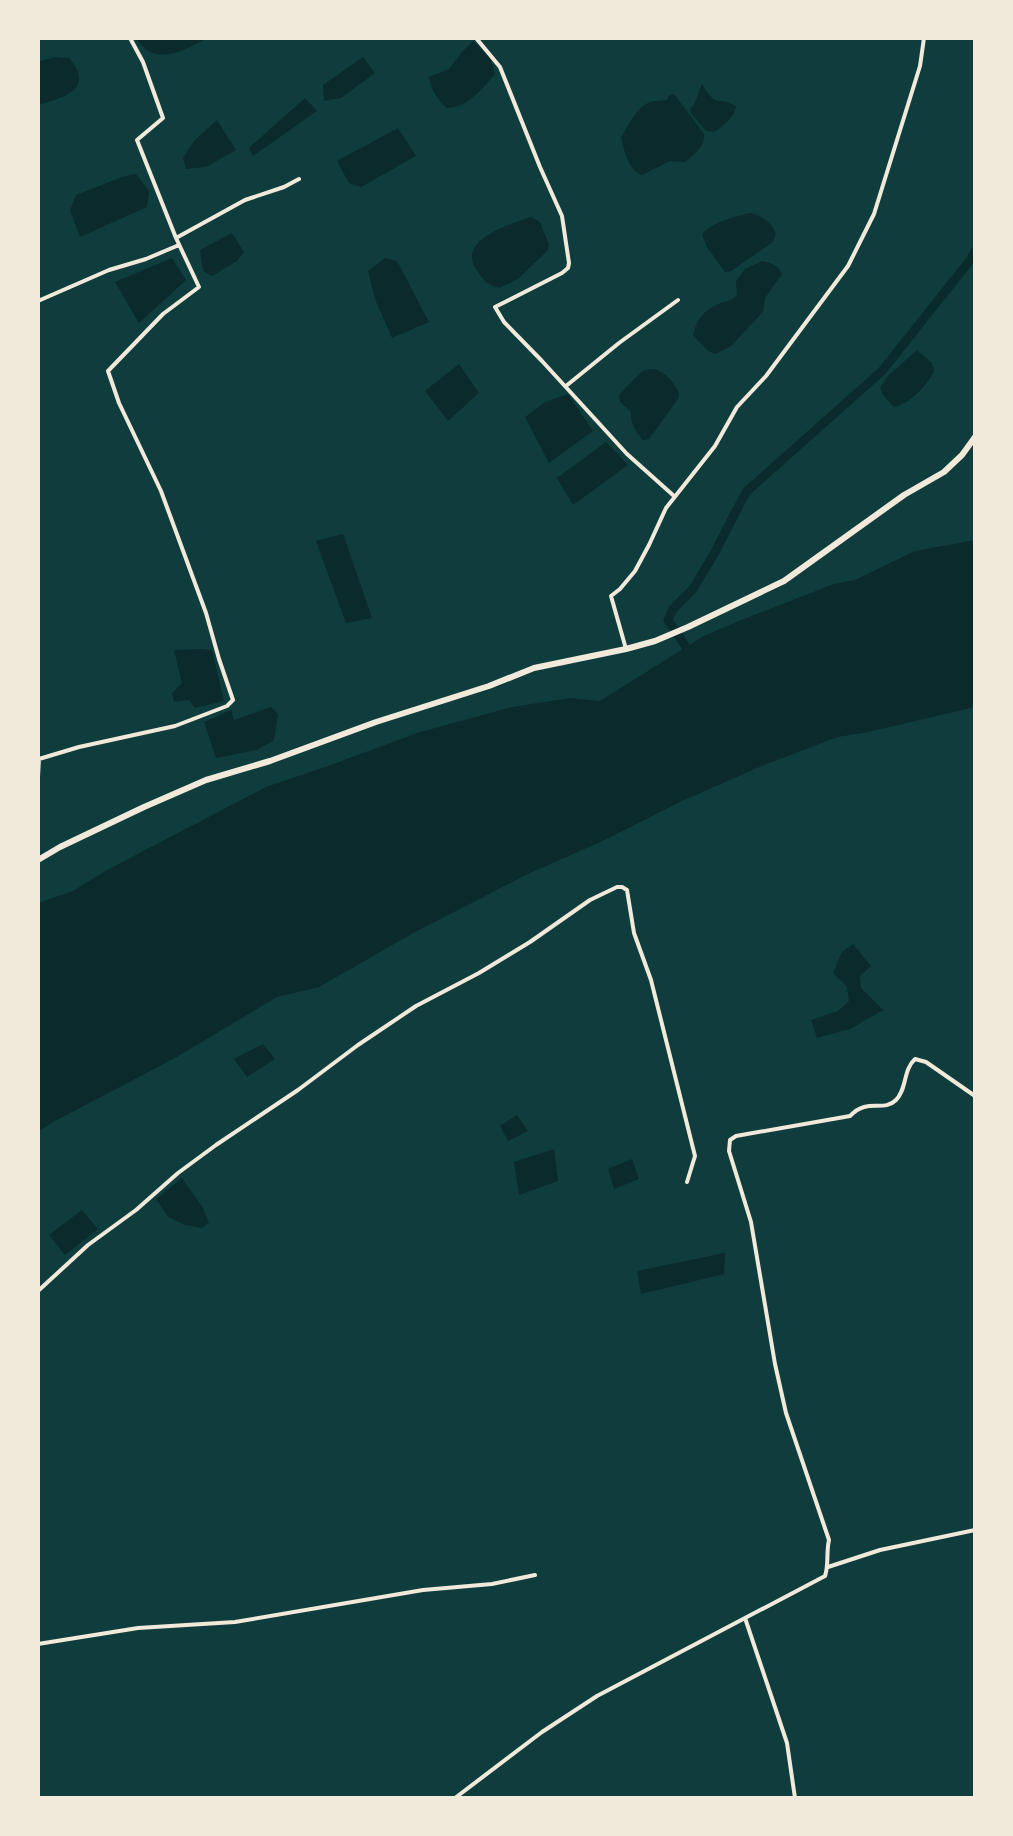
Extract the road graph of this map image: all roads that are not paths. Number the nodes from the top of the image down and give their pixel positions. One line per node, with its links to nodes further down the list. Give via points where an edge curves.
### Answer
1 (130, 38): 5 (street, via 163,118 137,140)
2 (476, 38): 9 (street, via 500,67 562,216 569,263 562,273 495,307)
3 (924, 38): 11 (street, via 874,214 848,266)
4 (299, 179): 5 (street, via 245,200)
5 (176, 238): 6 (street)
6 (179, 245): 8 (street); 13 (street, via 199,287 163,314 108,371 161,491 233,700 175,726 39,759)
7 (678, 300): 9 (street)
8 (38, 301)
9 (566, 386): 11 (street, via 627,454)
10 (975, 437): 12 (main road, via 944,472 784,581 688,627)
11 (674, 496): 12 (street, via 635,571 611,596)
12 (626, 649): 14 (main road, via 534,668 206,780)
13 (38, 777)
14 (38, 860)
15 (975, 1096): 19 (street, via 915,1059 900,1096 887,1105 863,1106 850,1116 730,1140 751,1222 786,1413 829,1540)
16 (687, 1182): 17 (street, via 695,1156 680,1092 634,933 627,890 617,887 358,1045 178,1173)
17 (38, 1291)
18 (975, 1530): 19 (street)
19 (828, 1567): 21 (street, via 825,1576)
20 (535, 1575): 22 (street, via 235,1622 138,1628)
21 (745, 1618): 23 (street, via 597,1696); 24 (street, via 787,1743)
22 (38, 1644)
23 (455, 1798)
24 (795, 1798)

